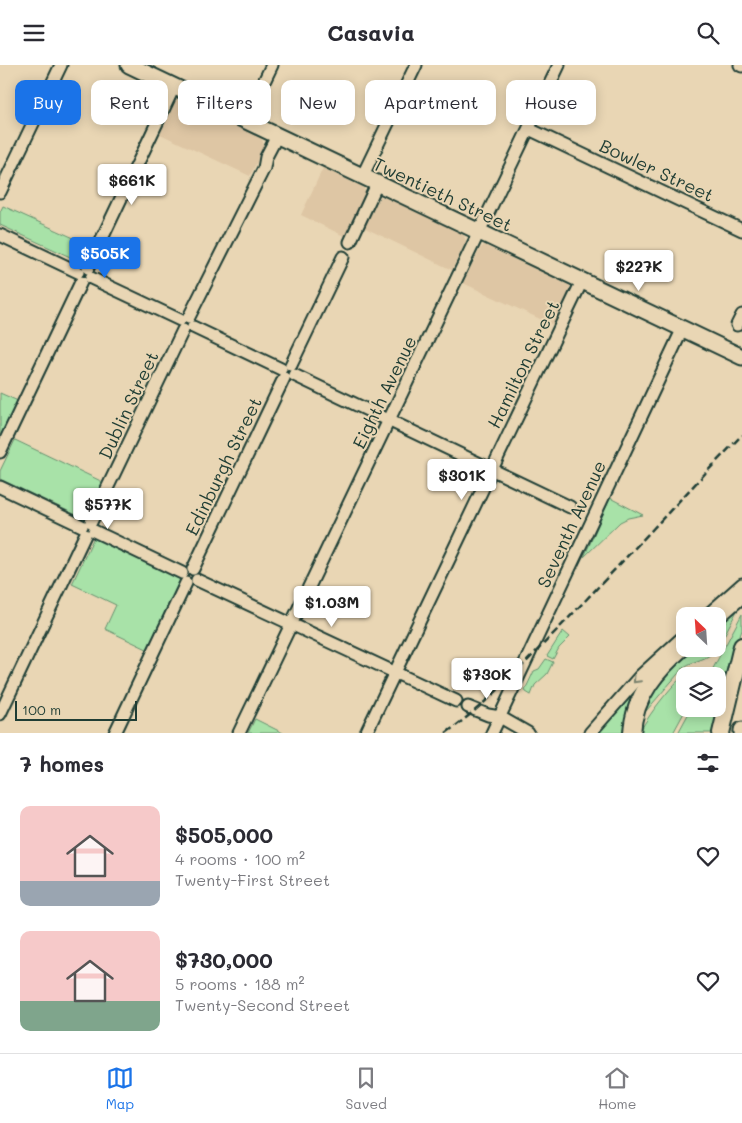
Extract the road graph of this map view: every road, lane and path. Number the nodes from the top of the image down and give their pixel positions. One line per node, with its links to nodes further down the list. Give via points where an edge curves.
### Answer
1 (61, 65): 14 (street)
2 (129, 65): 7 (main road, Twentieth Street)
3 (272, 65): 6 (street)
4 (416, 65): 12 (street)
5 (559, 65): 10 (street, Eighth Avenue)
6 (265, 80)
7 (174, 87): 8 (main road, Twentieth Street); 20 (street)
8 (178, 89)
9 (254, 125): 11 (main road, Twentieth Street)
10 (529, 129): 15 (street, Bowler Street); 16 (street, Eighth Avenue)
11 (277, 136): 12 (main road, Twentieth Street); 22 (street, Dublin Street)
12 (362, 177): 13 (main road, Twentieth Street)
13 (377, 184): 16 (main road, Twentieth Street); 18 (street)
14 (0, 192)
15 (742, 230)
16 (479, 232): 21 (main road, Twentieth Street); 26 (street, Eighth Avenue)
17 (0, 235): 20 (street)
18 (350, 243)
19 (343, 257): 25 (street, Edinburgh Street)
20 (85, 275): 22 (street); 27 (street)
21 (582, 281): 23 (main road, Twentieth Street); 28 (street, Hamilton Street)
22 (186, 323): 25 (street); 31 (street, Dublin Street)
23 (682, 329): 24 (main road, Twentieth Street); 46 (street, Seventh Avenue)
24 (742, 357)
25 (287, 372): 26 (street); 32 (street, Edinburgh Street)
26 (389, 421): 28 (street); 37 (street, Eighth Avenue)
27 (0, 452)
28 (492, 469): 30 (street); 41 (street, Hamilton Street)
29 (0, 487): 31 (street)
30 (570, 507)
31 (88, 528): 32 (street); 45 (street, Dublin Street)
32 (190, 576): 37 (street); 47 (street, Edinburgh Street)
33 (742, 584): 35 (street)
34 (742, 594): 36 (highway)
35 (716, 607)
36 (726, 608)
37 (292, 623): 41 (street); 48 (street, Eighth Avenue)
38 (676, 643): 52 (street, one-way to 52, via 640,675)
39 (742, 646): 54 (highway)
40 (676, 653): 53 (highway, via 640,697)
41 (396, 673): 43 (street); 49 (street, Hamilton Street)
42 (742, 679): 55 (highway)
43 (456, 701)
44 (468, 707): 46 (street)
45 (0, 714)
46 (500, 717): 50 (street, Seventh Avenue); 51 (street)
47 (115, 733)
48 (239, 733)
49 (366, 733)
50 (492, 733)
51 (528, 733)
52 (590, 733)
53 (632, 733)
54 (721, 733)
55 (729, 733)

